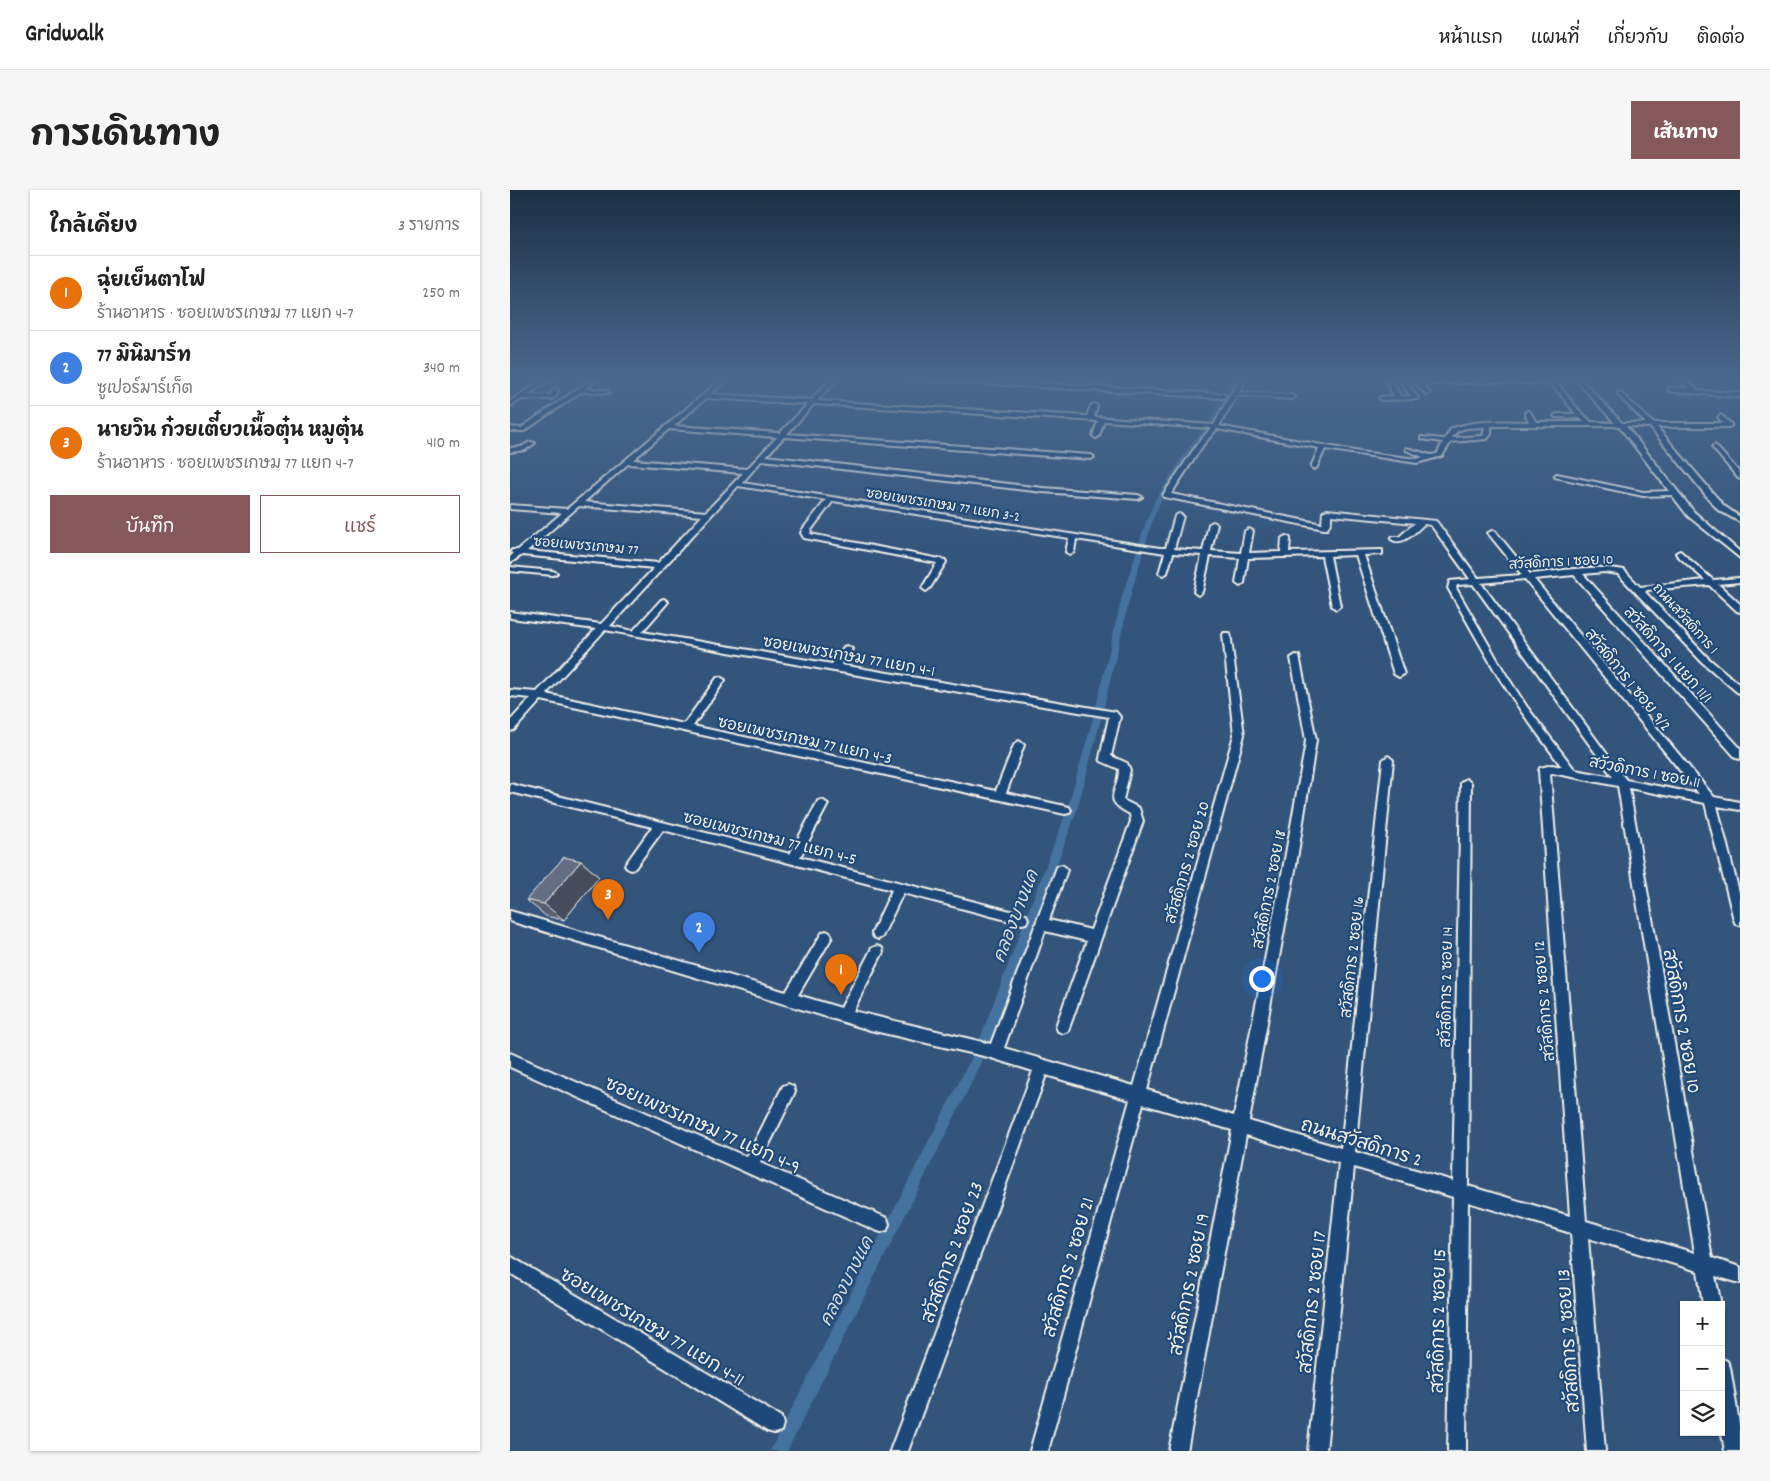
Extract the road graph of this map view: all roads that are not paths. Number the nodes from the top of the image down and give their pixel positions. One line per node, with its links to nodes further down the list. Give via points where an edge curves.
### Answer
1 (658, 436): 20 (street)
2 (781, 436): 19 (street)
3 (794, 436): 17 (street)
4 (1207, 436): 35 (street, via 1167,495 1324,527 1327,512)
5 (1260, 436): 14 (street)
6 (1449, 436): 11 (street)
7 (1487, 436): 11 (street)
8 (1629, 436): 26 (street)
9 (1660, 436): 34 (street, via 1720,508)
10 (1423, 438): 11 (street)
11 (1448, 440): 18 (street, via 1440,455)
12 (532, 443): 16 (street, via 523,449)
13 (1715, 447): 24 (street)
14 (1323, 448): 18 (street, via 1411,460); 21 (street)
15 (1408, 449): 18 (street)
16 (510, 450)
17 (1091, 457)
18 (1429, 457)
19 (761, 458): 22 (street); 27 (street, via 1044,490)
20 (627, 462): 22 (street); 29 (street)
21 (1314, 467)
22 (749, 471): 25 (street)
23 (1557, 476): 26 (street, via 1643,494)
24 (1740, 477)
25 (736, 484): 28 (street, ซอยเพชรเกษม 77 แยก 3-2); 32 (street)
26 (1674, 493): 53 (street, via 1691,514)
27 (1138, 497)
28 (831, 499): 39 (street, ซอยเพชรเกษม 77 แยก 3-2); 65 (street, via 805,532 807,536 942,562)
29 (576, 504): 31 (street); 32 (street)
30 (510, 507): 31 (street)
31 (569, 511): 46 (street)
32 (708, 514): 55 (street)
33 (1179, 516): 42 (street)
34 (1740, 520)
35 (1423, 522): 41 (street, via 1402,539); 61 (street, via 1435,526)
36 (1212, 524): 48 (street)
37 (1249, 531): 51 (street)
38 (1492, 534): 60 (street, สวัสดิการ 1 ซอย 9/2)
39 (1073, 536): 42 (street, ซอยเพชรเกษม 77 แยก 3-2); 44 (street)
40 (1286, 538): 52 (street)
41 (1395, 539)
42 (1170, 551): 48 (street, ซอยเพชรเกษม 77 แยก 3-2); 59 (street)
43 (510, 552): 46 (street, ซอยเพชรเกษม 77)
44 (1070, 552)
45 (1379, 552): 49 (street, ซอยเพชรเกษม 77 แยก 3-2)
46 (520, 553): 54 (street); 55 (street, ซอยเพชรเกษม 77)
47 (1680, 553): 64 (street)
48 (1206, 554): 51 (street, ซอยเพชรเกษม 77 แยก 3-2); 66 (street)
49 (1360, 554): 50 (street, ซอยเพชรเกษม 77 แยก 3-2); 78 (street)
50 (1326, 555): 52 (street, ซอยเพชรเกษม 77 แยก 3-2); 69 (street)
51 (1244, 556): 52 (street, ซอยเพชรเกษม 77 แยก 3-2); 63 (street)
52 (1285, 556)
53 (1740, 556)
54 (510, 561)
55 (660, 566): 72 (street)
56 (510, 569): 58 (street)
57 (1576, 572): 60 (street, สวัสดิการ 1 ซอย 10); 67 (street, สวัสดิการ 1 ซอย 10, via 1616,571 1624,574); 86 (street, สวัสดิการ 1 แยก 11/1)
58 (553, 573)
59 (1164, 573)
60 (1526, 576): 61 (street, สวัสดิการ 1 ซอย 10); 94 (street, สวัสดิการ 1 ซอย 9/2)
61 (1474, 580): 89 (street, สวัสดิการ 1 ซอย 10, via 1458,582 1452,588 1524,709); 91 (street)
62 (1740, 580): 64 (street, ถนนสวัสดิการ 1)
63 (1240, 583)
64 (1711, 583): 67 (street, ถนนสวัสดิการ 1, via 1644,588); 70 (street)
65 (926, 588)
66 (1198, 592)
67 (1641, 592): 80 (street, ถนนสวัสดิการ 1, via 1705,660)
68 (664, 602): 73 (street)
69 (1336, 606)
70 (1740, 610)
71 (510, 615): 72 (street, ซอยเพชรเกษม 77 แยก 4-1)
72 (603, 627): 73 (street, ซอยเพชรเกษม 77 แยก 4-1); 82 (street)
73 (635, 634): 77 (street, ซอยเพชรเกษม 77 แยก 4-1)
74 (1227, 635): 118 (street, สวัสดิการ 2 ซอย 20, via 1239,735)
75 (847, 649): 77 (street)
76 (1296, 658): 119 (street, สวัสดิการ 2 ซอย 18, via 1311,740)
77 (834, 668): 109 (street, ซอยเพชรเกษม 77 แยก 4-1, via 1112,714 1115,721 1105,758 1124,766 1118,800 1134,811 1137,821)
78 (1399, 674)
79 (720, 680): 84 (street)
80 (1740, 690)
81 (510, 693): 82 (street, ซอยเพชรเกษม 77 แยก 4-3)
82 (539, 696): 83 (street); 84 (street, ซอยเพชรเกษม 77 แยก 4-3)
83 (510, 727)
84 (686, 728): 93 (street, ซอยเพชรเกษม 77 แยก 4-3)
85 (1019, 745): 93 (street)
86 (1740, 755)
87 (1388, 760): 120 (street, สวัสดิการ 2 ซอย 16)
88 (1544, 771): 89 (street, สวัวดิการ 1 ซอย 11, via 1552,769); 124 (street, สวัสดิการ 2 ซอย 12)
89 (1572, 773): 91 (street, สวัวดิการ 1 ซอย 11)
90 (1466, 783): 122 (street, สวัสดิการ 2 ซอย 14)
91 (1623, 783): 94 (street, สวัวดิการ 1 ซอย 11); 126 (street, สวัสดิการ 2 ซอย 10)
92 (510, 788): 98 (street, ซอยเพชรเกษม 77 แยก 4-5)
93 (999, 796): 97 (street, ซอยเพชรเกษม 77 แยก 4-3)
94 (1710, 800): 96 (street, สวัวดิการ 1 ซอย 11); 105 (street)
95 (822, 804): 99 (street)
96 (1740, 806)
97 (1065, 810)
98 (660, 825): 99 (street, ซอยเพชรเกษม 77 แยก 4-5); 100 (street)
99 (793, 859): 102 (street, ซอยเพชรเกษม 77 แยก 4-5)
100 (631, 865)
101 (1061, 870): 106 (street)
102 (900, 887): 104 (street, ซอยเพชรเกษม 77 แยก 4-5); 107 (street)
103 (510, 916): 111 (street, ถนนสวัสดิการ 2)
104 (1022, 919)
105 (1740, 920)
106 (1041, 924): 109 (street); 114 (street)
107 (878, 933)
108 (826, 937): 111 (street)
109 (1096, 937): 113 (street)
110 (877, 952): 112 (street)
111 (789, 999): 112 (street, ถนนสวัสดิการ 2)
112 (844, 1015): 114 (street, ถนนสวัสดิการ 2)
113 (1063, 1026)
114 (994, 1052): 116 (street, ถนนสวัสดิการ 2)
115 (510, 1060): 121 (street, ซอยเพชรเกษม 77 แยก 4-9)
116 (1042, 1067): 118 (street, ถนนสวัสดิการ 2); 131 (street, สวัสดิการ 2 ซอย 23)
117 (788, 1090): 121 (street)
118 (1137, 1095): 119 (street, ถนนสวัสดิการ 2); 132 (street, สวัสดิการ 2 ซอย 21)
119 (1239, 1126): 120 (street, ถนนสวัสดิการ 2); 133 (street, สวัสดิการ 2 ซอย 19)
120 (1347, 1157): 122 (street, ถนนสวัสดิการ 2); 134 (street, สวัสดิการ 2 ซอย 17)
121 (750, 1167): 123 (street, ซอยเพชรเกษม 77 แยก 4-9)
122 (1459, 1192): 124 (street, ถนนสวัสดิการ 2); 135 (street, สวัสดิการ 2 ซอย 15)
123 (881, 1224)
124 (1579, 1228): 126 (street, ถนนสวัสดิการ 2); 136 (street, สวัสดิการ 2 ซอย 13)
125 (510, 1264): 130 (street, ซอยเพชรเกษม 77 แยก 4-11)
126 (1706, 1265): 127 (street, ถนนสวัสดิการ 2); 128 (street, สวัสดิการ 2 ซอย 10)
127 (1740, 1275)
128 (1711, 1301)
129 (1725, 1391): 137 (street)
130 (774, 1424)
131 (899, 1451)
132 (1038, 1451)
133 (1178, 1451)
134 (1317, 1451)
135 (1457, 1451)
136 (1596, 1451)
137 (1734, 1451)

